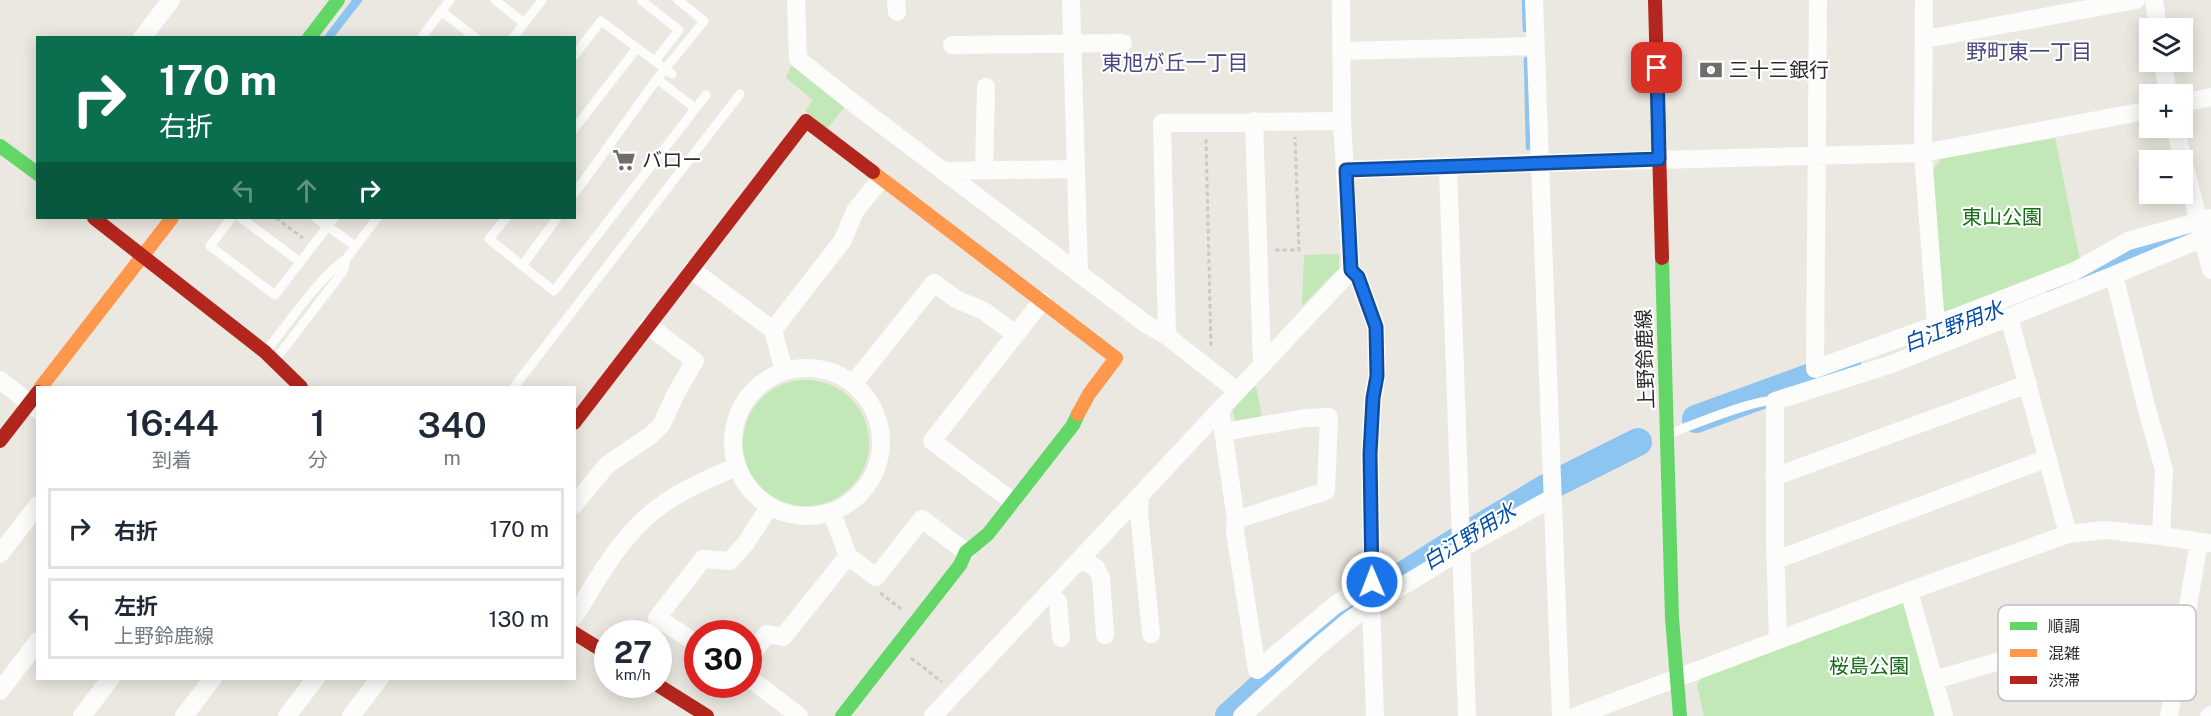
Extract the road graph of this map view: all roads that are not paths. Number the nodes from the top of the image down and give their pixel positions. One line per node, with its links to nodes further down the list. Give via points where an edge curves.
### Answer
1 (171, 0): 21 (street)
2 (338, 0): 22 (street)
3 (450, 0): 18 (lane)
4 (495, 0): 17 (lane)
5 (542, 0): 20 (lane)
6 (641, 0): 34 (lane, via 679,30)
7 (678, 0): 35 (lane, via 704,21)
8 (796, 0): 56 (street, via 798,59)
9 (1071, 0): 27 (street)
10 (1341, 0): 32 (street)
11 (1534, 0): 30 (street)
12 (1655, 0): 51 (street, 上野鈴鹿線)
13 (1818, 0): 50 (street)
14 (1924, 0): 26 (street)
15 (2136, 0): 26 (street)
16 (2154, 0): 19 (street)
17 (506, 3): 20 (lane)
18 (441, 11): 23 (lane); 24 (lane)
19 (2157, 18)
20 (524, 23): 25 (lane)
21 (144, 36)
22 (311, 36)
23 (422, 36)
24 (473, 36)
25 (514, 36)
26 (1925, 39): 49 (street)
27 (1072, 43): 28 (street); 29 (street); 54 (street)
28 (1123, 43)
29 (952, 45)
30 (1535, 46): 32 (street); 52 (street)
31 (637, 48): 33 (lane, via 602,21); 34 (lane); 46 (lane)
32 (1342, 51): 45 (street)
33 (576, 54)
34 (655, 61): 35 (lane)
35 (669, 72): 36 (lane)
36 (657, 79): 42 (lane); 60 (lane)
37 (986, 87): 57 (street)
38 (740, 94): 96 (lane)
39 (706, 95): 42 (lane)
40 (2211, 97): 41 (street)
41 (2193, 101)
42 (695, 108): 75 (lane, via 555,291)
43 (2139, 112): 49 (street)
44 (1254, 121): 45 (street); 87 (street, via 1162,123); 89 (street)
45 (1342, 121): 55 (street)
46 (576, 126)
47 (2178, 138): 71 (street)
48 (0, 146): 58 (street)
49 (1923, 153): 50 (street); 83 (street)
50 (1815, 155): 51 (street); 83 (street, via 1815,369)
51 (1659, 159): 52 (street); 103 (street, 上野鈴鹿線)
52 (1540, 163): 53 (street); 108 (street)
53 (1448, 168): 55 (street); 119 (street)
54 (1076, 169): 57 (street); 80 (street)
55 (1346, 170): 78 (street)
56 (943, 171): 57 (street); 80 (street)
57 (984, 171)
58 (36, 173)
59 (881, 179): 77 (street, via 806,121); 81 (street); 85 (street, via 855,211 843,240)
60 (576, 191)
61 (95, 219): 73 (street)
62 (171, 219): 73 (street)
63 (230, 219): 74 (lane, via 210,246 275,295)
64 (242, 219): 74 (lane)
65 (317, 219): 70 (lane)
66 (333, 219): 70 (lane)
67 (376, 219): 72 (lane)
68 (505, 219): 75 (lane, via 489,239)
69 (556, 219): 75 (lane)
70 (327, 226): 72 (lane); 74 (lane)
71 (2204, 229): 76 (street); 76 (street, via 2128,241); 79 (street)
72 (356, 246): 88 (lane, via 346,259 344,270)
73 (144, 255): 88 (street); 94 (street)
74 (300, 262)
75 (522, 266)
76 (2110, 267): 82 (street); 83 (street, via 2075,271); 117 (street, via 2164,470)
77 (692, 270): 84 (street); 85 (street)
78 (1351, 270): 89 (street); 115 (street, via 1358,277 1376,327 1377,376 1370,454 1372,582 1335,604 1255,676)
79 (2211, 270)
80 (1079, 274): 87 (street)
81 (1042, 301): 86 (street); 110 (street, via 1116,358 1089,394 1073,425)
82 (2009, 317): 93 (street); 98 (street, via 1892,364)
83 (1936, 325)
84 (649, 326): 101 (street); 111 (street, via 696,361 662,424 607,465)
85 (773, 330): 90 (street)
86 (1015, 334): 92 (street, via 934,283); 110 (street, via 932,441)
87 (1167, 336): 97 (street)
88 (270, 356): 95 (street)
89 (1262, 364): 97 (street)
90 (784, 371): 92 (street, via 818,370); 106 (street, via 753,392 740,409 733,440)
91 (0, 380): 99 (street)
92 (853, 384): 114 (street, via 875,415 881,452 876,469 862,490)
93 (2028, 384): 105 (street); 107 (street)
94 (42, 386)
95 (300, 386)
96 (515, 386)
97 (1237, 391): 100 (street)
98 (1775, 401): 103 (lane, via 1735,410); 107 (street)
99 (35, 402): 104 (street)
100 (1220, 409): 102 (street); 109 (street)
101 (576, 420)
102 (1223, 432): 115 (street); 115 (street, via 1329,417 1326,491)
103 (1667, 435): 140 (street, 上野鈴鹿線)
104 (0, 441)
105 (2048, 458): 116 (street); 124 (street)
106 (736, 467): 112 (street, via 744,483); 129 (street, via 695,485 640,523 621,544)
107 (1774, 477): 124 (street)
108 (1552, 490): 119 (street); 161 (street)
109 (1140, 496): 123 (street); 131 (street)
110 (1012, 501): 120 (street, via 988,534)
111 (576, 503)
112 (769, 507): 114 (street, via 799,516); 132 (street, via 730,561 703,559 657,618)
113 (36, 508): 121 (street)
114 (832, 513): 122 (street)
115 (1236, 520)
116 (2068, 534): 117 (street, via 2105,531); 125 (street)
117 (2161, 536): 118 (street)
118 (2205, 543): 128 (street)
119 (1462, 548): 127 (street); 160 (street)
120 (966, 552): 122 (street, via 922,519 876,577); 156 (street, via 960,565)
121 (0, 554)
122 (848, 556): 136 (street, via 783,637 767,634)
123 (1080, 559): 126 (street); 133 (street, via 1096,568 1101,578)
124 (1776, 560): 135 (street)
125 (1909, 591): 135 (street); 145 (street)
126 (1048, 593): 134 (street, via 1058,602); 157 (street)
127 (1371, 605): 158 (street); 159 (street)
128 (2192, 605)
129 (576, 614)
130 (576, 634): 138 (street)
131 (1151, 634)
132 (684, 635)
133 (1105, 635)
134 (1061, 638)
135 (1778, 639): 140 (street)
136 (762, 640)
137 (36, 644): 147 (street)
138 (594, 645)
139 (1998, 661): 145 (street)
140 (1676, 679): 162 (street); 163 (street, 上野鈴鹿線)
141 (109, 680): 150 (street)
142 (211, 680): 151 (street)
143 (314, 680): 152 (street)
144 (378, 680): 153 (street)
145 (1934, 680): 164 (street)
146 (762, 688): 155 (street)
147 (0, 691)
148 (672, 694): 154 (street)
149 (2172, 701): 165 (street)
150 (82, 716)
151 (184, 716)
152 (287, 716)
153 (351, 716)
154 (707, 716)
155 (799, 716)
156 (842, 716)
157 (933, 716)
158 (1242, 716)
159 (1376, 716)
160 (1467, 716)
161 (1561, 716)
162 (1576, 716)
163 (1680, 716)
164 (1944, 716)
165 (2169, 716)

